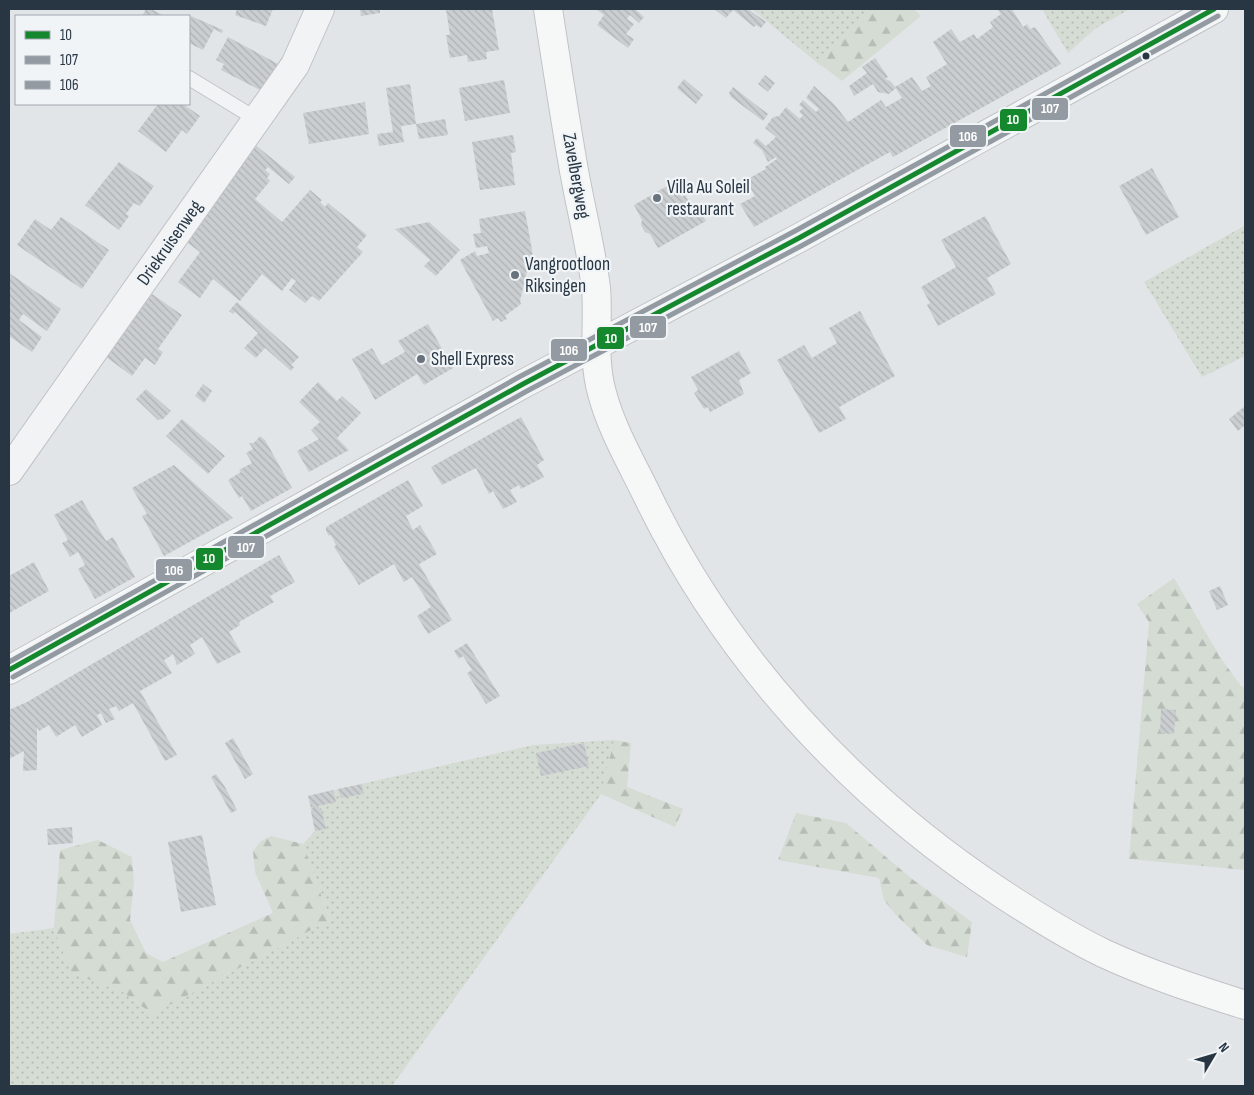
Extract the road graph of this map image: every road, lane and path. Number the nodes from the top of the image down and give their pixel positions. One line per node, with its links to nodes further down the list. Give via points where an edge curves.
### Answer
1 (320, 9): 5 (street, Driekruisenweg, via 295,65)
2 (548, 9): 6 (main road, Zavelbergweg, via 596,290)
3 (1214, 9): 6 (main road, via 799,238)
4 (190, 79): 5 (lane)
5 (258, 120): 7 (street, Driekruisenweg)
6 (595, 344): 8 (main road); 9 (main road, Zavelbergweg, via 601,390 609,414 665,533 697,587 740,648 814,738 886,807 949,859 1029,912 1103,953)
7 (9, 471)
8 (9, 670)
9 (1245, 1005)

